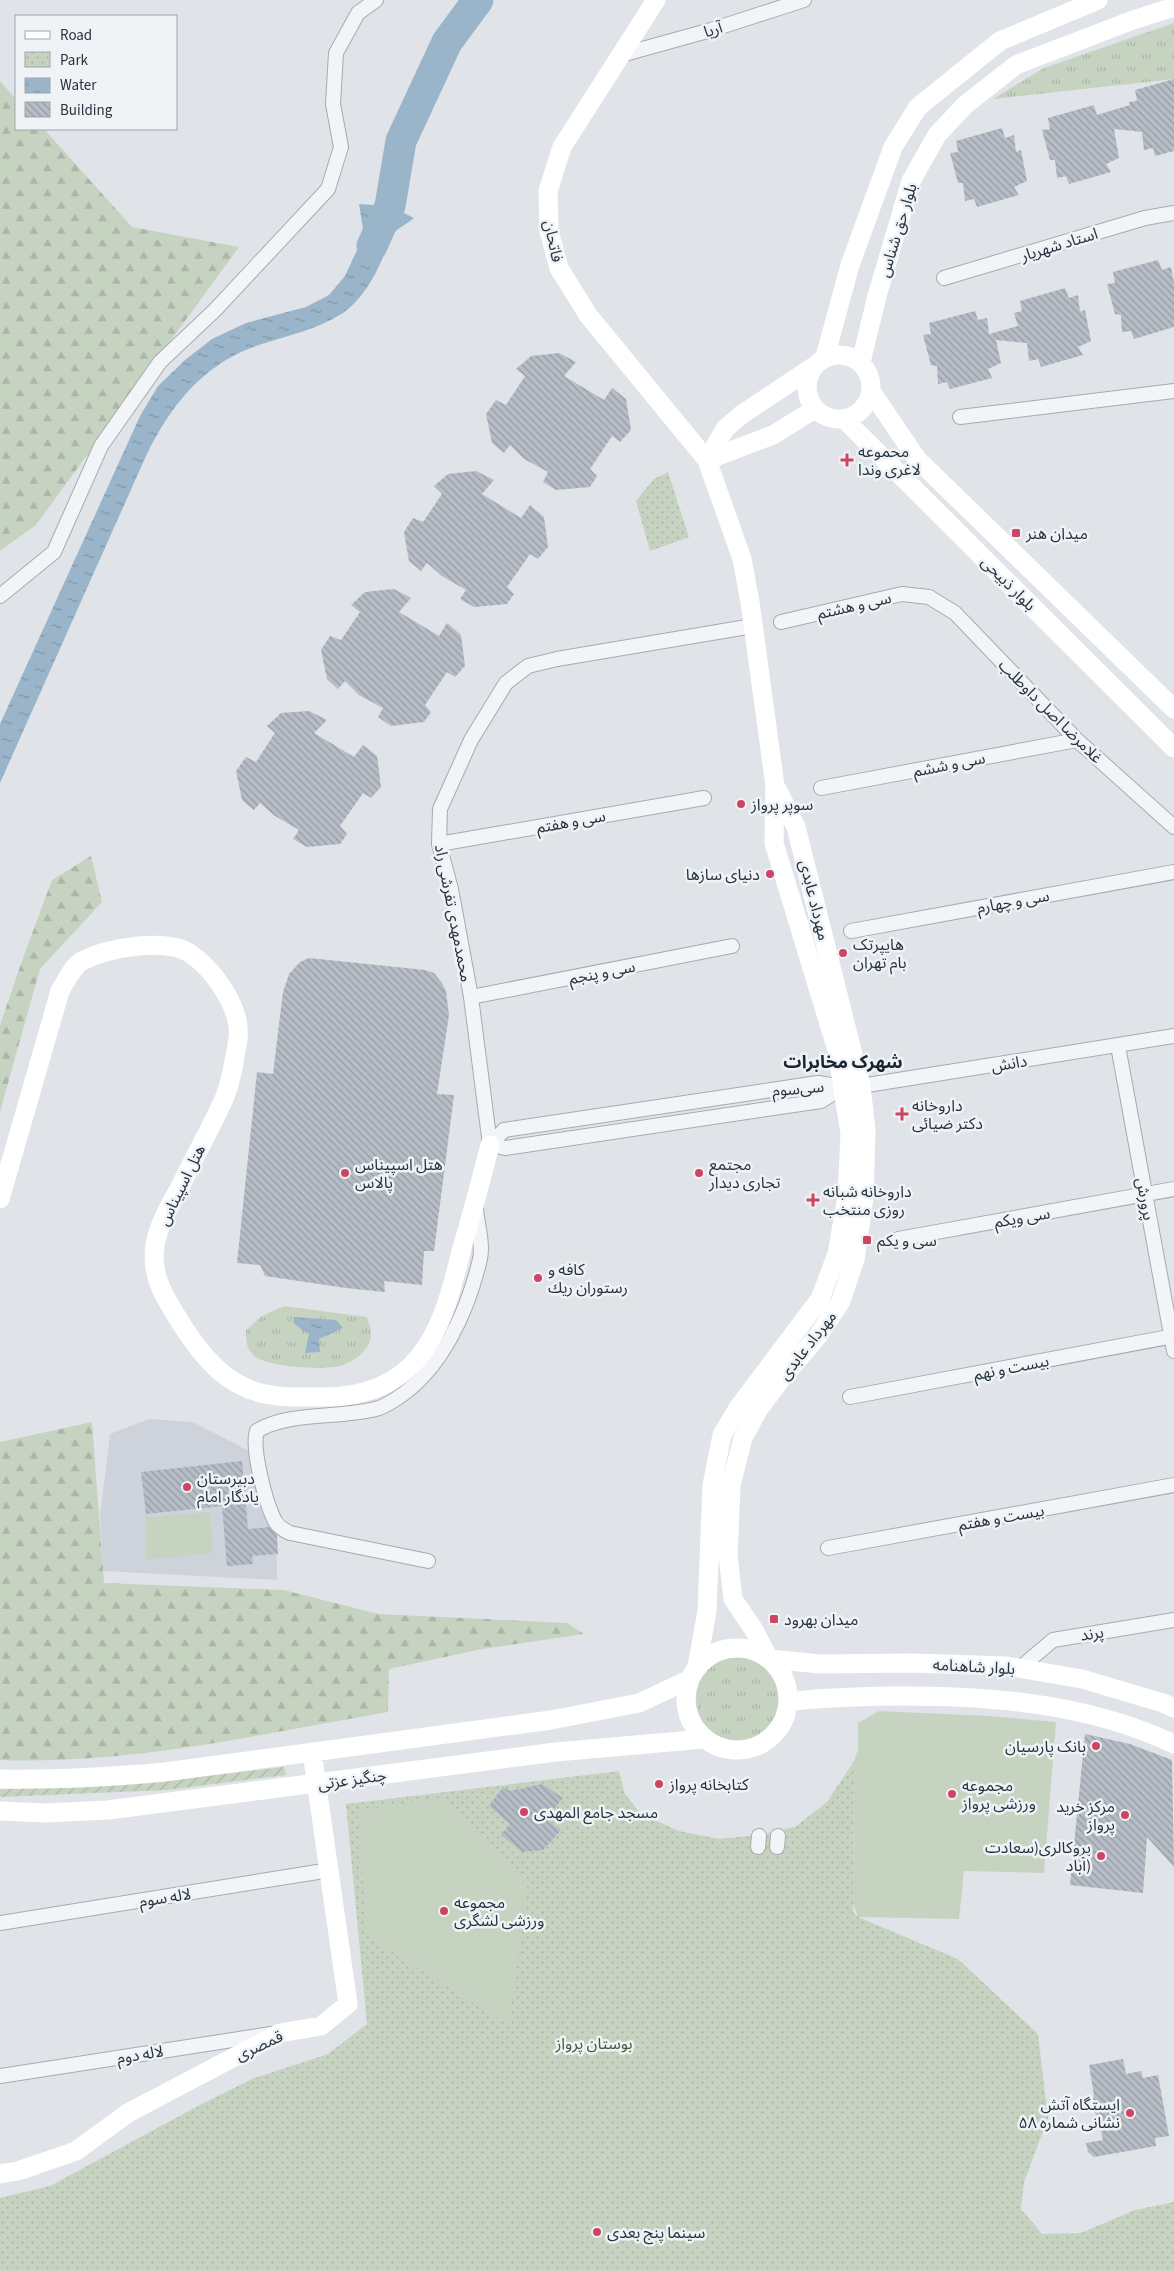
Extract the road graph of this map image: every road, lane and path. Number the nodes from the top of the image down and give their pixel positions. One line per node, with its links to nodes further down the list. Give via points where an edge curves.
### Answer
1 (376, 0): 17 (street, via 358,13 336,52 333,104 341,146 328,189 215,310 160,362 101,446 54,552)
2 (656, 0): 6 (street, فاتحان)
3 (804, 0): 6 (street, آریا)
4 (1098, 0): 9 (street, بلوار حق شناس, via 1000,41 918,107 893,146)
5 (1174, 7): 10 (street, بلوار حق شناس, via 1016,65 965,106 937,135 911,180)
6 (621, 55): 16 (street, فاتحان, via 562,147 548,191 549,231 559,268 588,315)
7 (1174, 213): 8 (street, استاد شهریار, via 1145,218)
8 (944, 278)
9 (819, 362): 10 (street, via 837,354); 13 (street, via 806,381 808,396); 16 (street, via 741,415 725,429)
10 (860, 362): 11 (street, via 871,380)
11 (872, 391): 15 (street, via 858,414); 21 (street, بلوار ذبیحی, via 917,459)
12 (1174, 391): 14 (street)
13 (815, 409): 15 (street, via 824,416); 16 (street, via 773,435)
14 (960, 417)
15 (844, 419): 23 (street, بلوار ذبیحی)
16 (707, 460): 20 (street, مهرداد عابدی, via 742,559)
17 (0, 596)
18 (928, 597): 19 (street, سی و هشتم, via 902,594); 22 (street, غلامرضا اصل داوطلب, via 955,613)
19 (781, 622)
20 (753, 626): 24 (street, مهرداد عابدی); 28 (street, محمدمهدی تفرشی راد, via 528,666 506,683 471,740 440,809)
21 (1174, 709)
22 (1077, 740): 25 (street, سی و ششم); 27 (street, غلامرضا اصل داوطلب)
23 (1174, 748)
24 (775, 786): 35 (street, مهرداد عابدی, via 796,827); 35 (street, مهرداد عابدی, via 774,843 837,1050)
25 (821, 788)
26 (704, 798): 28 (street, سی و هفتم)
27 (1174, 826)
28 (439, 844): 32 (street, محمدمهدی تفرشی راد, via 452,889)
29 (1174, 872): 30 (street, سی و چهارم)
30 (851, 931)
31 (732, 946): 32 (street, سی و پنجم)
32 (471, 997): 36 (street, محمدمهدی تفرشی راد)
33 (1174, 1036): 34 (street, دانش)
34 (1118, 1046): 35 (street, دانش); 38 (street, پرورش)
35 (852, 1086): 36 (street, سی‌سوم, via 821,1101 505,1148); 49 (street, مهرداد عابدی, via 866,1130 864,1198 855,1259 836,1308 818,1336 758,1410 744,1438 731,1485 728,1556 733,1599); 51 (street, مهرداد عابدی, via 846,1197 837,1254 820,1299 738,1408 722,1435 712,1485 707,1611)
36 (490, 1145): 40 (street, هتل اسپیناس)
37 (1174, 1189): 38 (street, سی ویکم)
38 (1145, 1194): 41 (street, سی ویکم); 42 (street, پرورش)
39 (0, 1199): 40 (street, هتل اسپیناس, via 60,991 69,974 81,962 128,947 154,944 190,953 226,990 235,1016 238,1036 224,1098 166,1210 154,1250 156,1275 176,1315 199,1352 219,1372 255,1392 273,1396 352,1395 393,1382 407,1371 436,1330 452,1291)
40 (476, 1202): 47 (street, via 480,1257 452,1338 425,1375 381,1408 276,1421 257,1431 255,1438 264,1485 275,1521 282,1529)
41 (898, 1239)
42 (1173, 1336): 43 (street, پرورش); 44 (street, بیست و نهم)
43 (1174, 1352)
44 (850, 1396)
45 (1174, 1485): 46 (street, بیست و هفتم)
46 (828, 1548)
47 (428, 1561)
48 (1174, 1620): 50 (street, پرند, via 1054,1640)
49 (769, 1659): 50 (street, بلوار شاهنامه, via 820,1664 912,1663); 51 (street, via 755,1651 739,1648 716,1652); 52 (street, via 787,1686)
50 (1020, 1668): 53 (street, بلوار شاهنامه, via 1082,1679)
51 (692, 1674): 54 (street, via 685,1696 687,1712 693,1727); 56 (street, چنگیز عزتی, via 639,1704 551,1720)
52 (788, 1702): 54 (street, via 785,1718 777,1732 750,1749 734,1751); 55 (street, بلوار شاهنامه, via 820,1697 1002,1699 1075,1711 1151,1733)
53 (1174, 1708)
54 (704, 1739): 58 (street, چنگیز عزتی, via 556,1752)
55 (1174, 1744)
56 (312, 1752): 57 (street, چنگیز عزتی, via 105,1778); 58 (street, قمصری)
57 (0, 1779)
58 (317, 1784): 59 (street, چنگیز عزتی, via 108,1810); 60 (street, قمصری)
59 (0, 1811)
60 (330, 1870): 61 (street, لاله سوم); 62 (street, قمصری, via 348,2004 321,2026)
61 (0, 1923)
62 (280, 2033): 63 (street, لاله دوم); 64 (street, قمصری, via 128,2113 76,2151)
63 (0, 2076)
64 (0, 2174)

